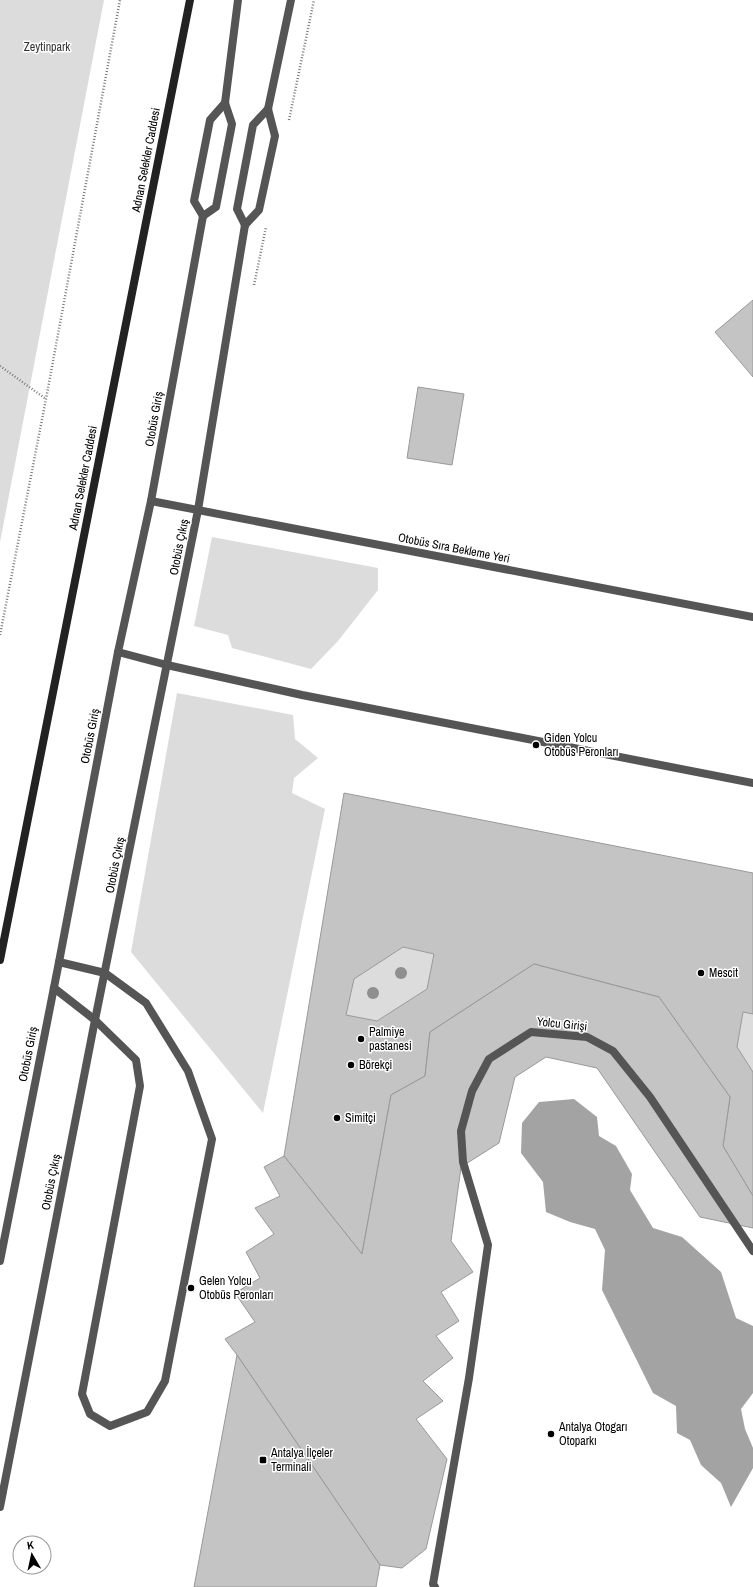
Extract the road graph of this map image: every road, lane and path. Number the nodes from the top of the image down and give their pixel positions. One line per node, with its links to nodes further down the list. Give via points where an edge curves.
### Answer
1 (120, 0): 10 (path)
2 (190, 0): 20 (main road, Adnan Selekler Caddesi)
3 (238, 0): 5 (street)
4 (291, 0): 6 (street)
5 (224, 103): 7 (street, via 210,120 194,201); 7 (street, via 232,124 216,207)
6 (268, 109): 8 (street, via 275,136 259,210); 8 (street, via 253,125 237,209)
7 (203, 216): 11 (street, Otobüs Giriş)
8 (245, 225): 12 (street, Otobüs Çıkış)
9 (0, 366): 10 (path)
10 (46, 399): 13 (path)
11 (151, 501): 12 (street, Otobüs Sıra Bekleme Yeri); 17 (street, Otobüs Giriş)
12 (198, 510): 15 (street, Otobüs Sıra Bekleme Yeri); 18 (street, Otobüs Çıkış)
13 (4, 615): 14 (path); 16 (path)
14 (0, 616)
15 (753, 617)
16 (0, 635)
17 (118, 652): 18 (street); 21 (street, Otobüs Giriş)
18 (167, 665): 19 (street); 22 (street, Otobüs Çıkış)
19 (753, 783)
20 (0, 960)
21 (59, 962): 22 (street); 23 (street, Otobüs Giriş)
22 (105, 973): 24 (street, Otobüs Çıkış); 24 (street, via 146,1003 188,1071 212,1139 165,1381 147,1412 110,1426 90,1414 82,1394 140,1086 136,1060)
23 (54, 988): 24 (street); 26 (street, Otobüs Giriş)
24 (95, 1020): 27 (street, Otobüs Çıkış)
25 (753, 1251): 28 (street, Yolcu Girişi, via 650,1097 613,1050 587,1036 531,1032 489,1059 472,1091 461,1131 463,1162 488,1246 433,1584)
26 (0, 1261)
27 (0, 1507)
28 (435, 1587)

